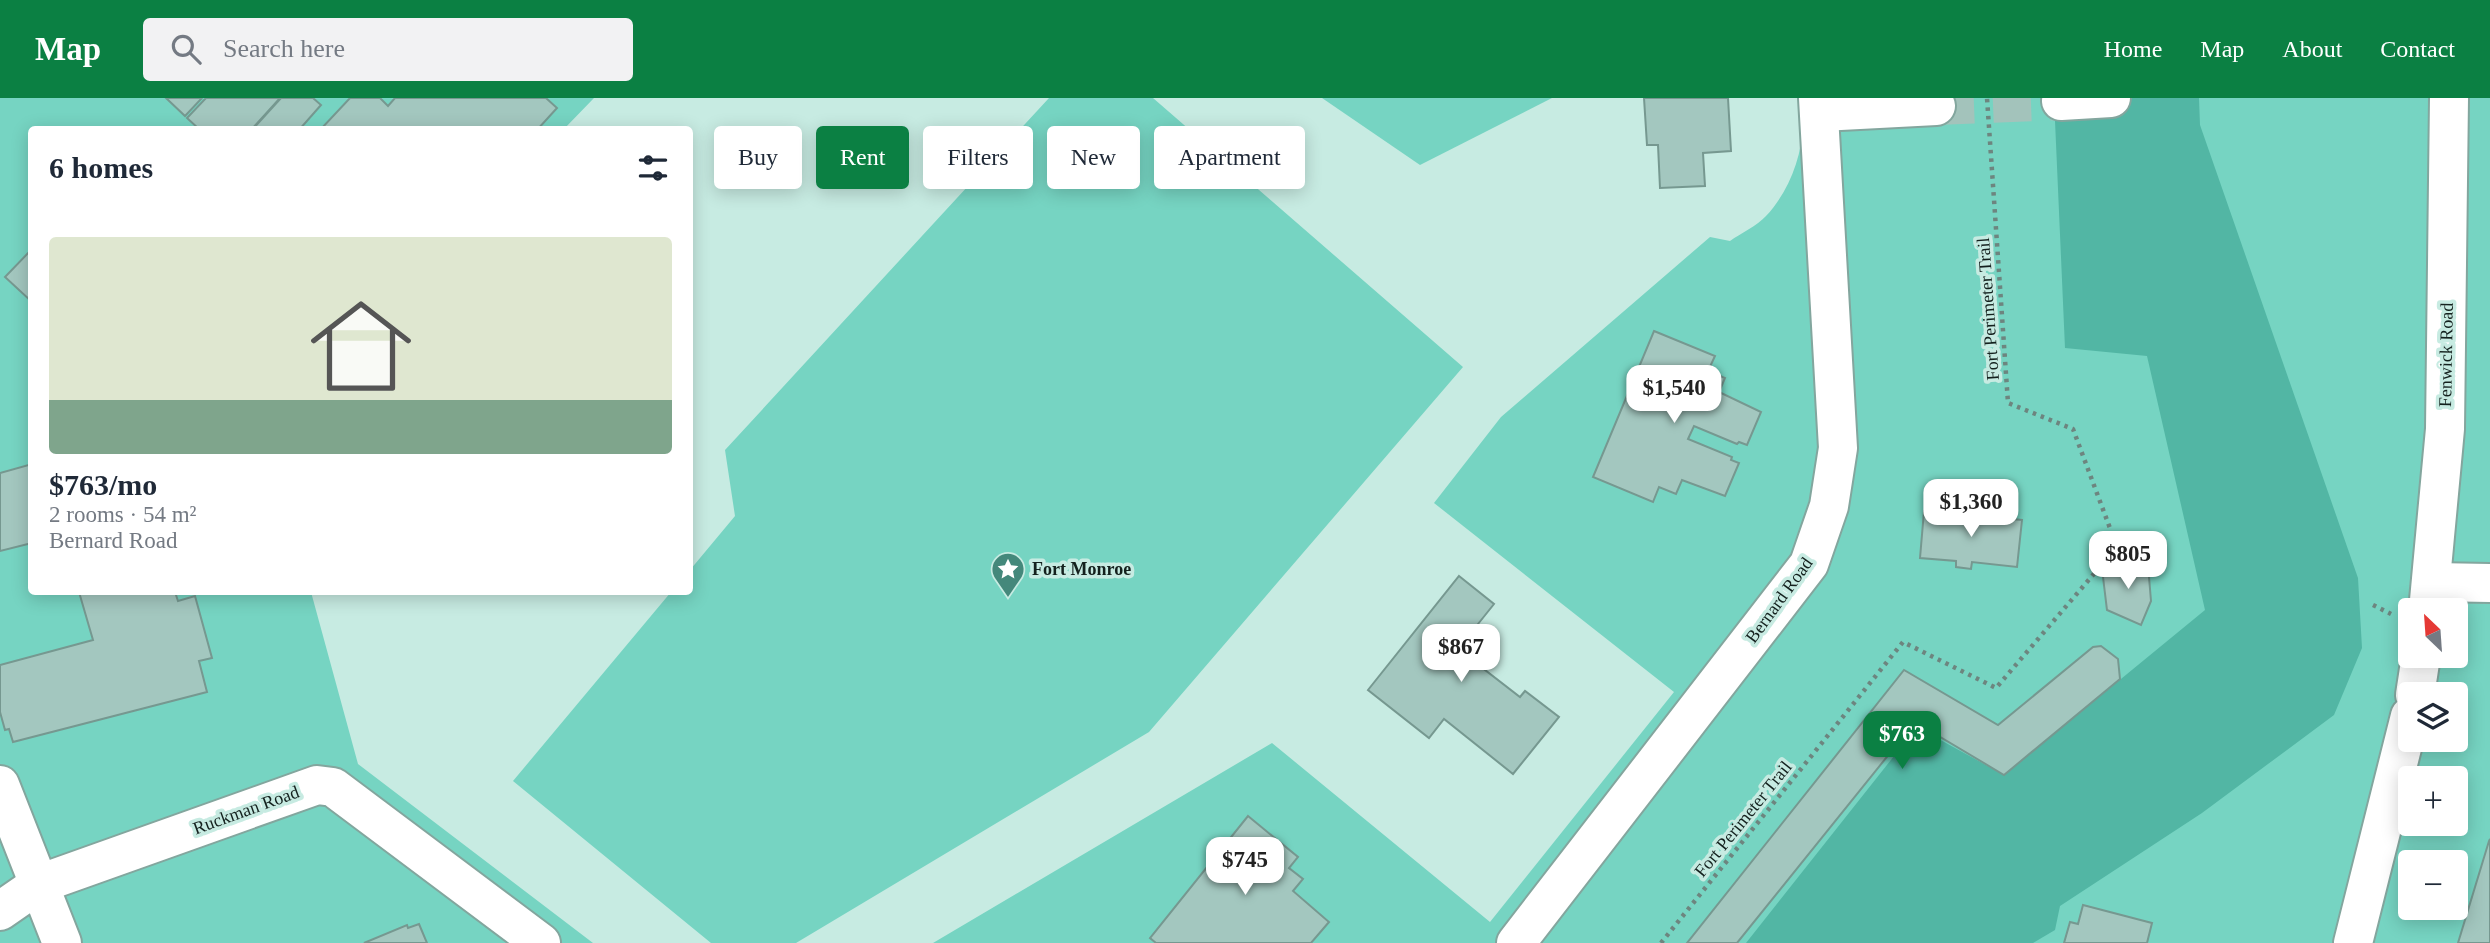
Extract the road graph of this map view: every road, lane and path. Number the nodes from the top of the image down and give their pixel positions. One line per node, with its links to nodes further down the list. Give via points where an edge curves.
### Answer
1 (1987, 98): 16 (path, Fort Perimeter Trail, via 2008,403 2073,429 2117,547 1996,688 1903,642)
2 (2111, 98): 4 (street)
3 (2449, 98): 8 (street, Fenwick Road, via 2445,429)
4 (2061, 101)
5 (1819, 105): 6 (street); 15 (street, Bernard Road, via 1838,448 1829,506 1809,564)
6 (1936, 106)
7 (2490, 583): 8 (street)
8 (2431, 596)
9 (2401, 752): 17 (street)
10 (0, 785): 11 (street)
11 (39, 884): 12 (street, Ruckman Road); 13 (street); 14 (street, Ruckman Road, via 317,785 333,787)
12 (0, 911)
13 (62, 943)
14 (541, 943)
15 (1516, 943)
16 (1661, 943)
17 (2353, 943)

